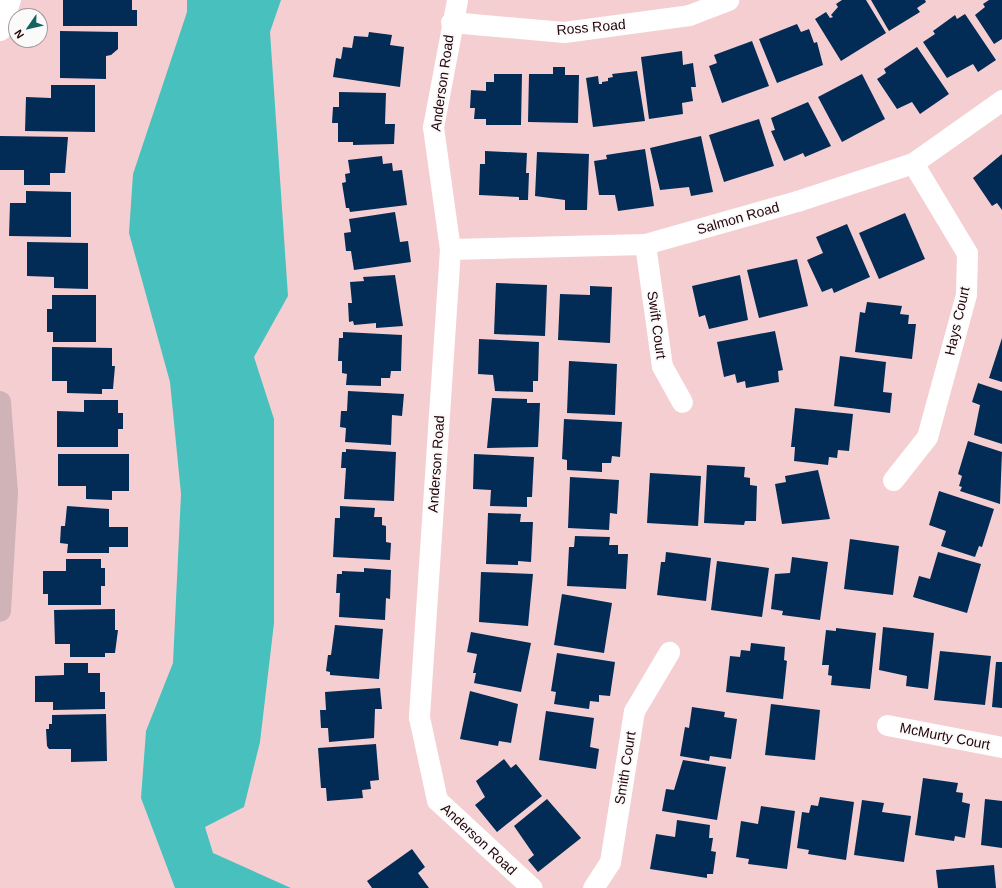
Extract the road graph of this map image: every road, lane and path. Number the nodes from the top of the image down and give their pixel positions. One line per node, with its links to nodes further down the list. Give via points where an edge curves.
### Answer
1 (10, 0): 5 (street)
2 (457, 0): 4 (street, Anderson Road)
3 (728, 0): 4 (street, Ross Road, via 689,15 564,32)
4 (451, 22): 9 (street, Anderson Road, via 433,127)
5 (0, 30)
6 (1002, 100): 7 (street, Salmon Road)
7 (913, 163): 8 (street, Salmon Road, via 797,201); 12 (street, Hays Court, via 967,253 966,294 927,438)
8 (645, 244): 9 (street, Salmon Road); 11 (street, Swift Court, via 662,366)
9 (450, 249): 18 (street, Anderson Road, via 419,717 437,800)
10 (0, 402): 13 (street)
11 (682, 402)
12 (893, 480)
13 (4, 492): 14 (street)
14 (0, 611)
15 (669, 652): 19 (street, Smith Court, via 634,711 610,862)
16 (887, 725): 17 (street, McMurty Court)
17 (1002, 748)
18 (532, 888)
19 (593, 888)

